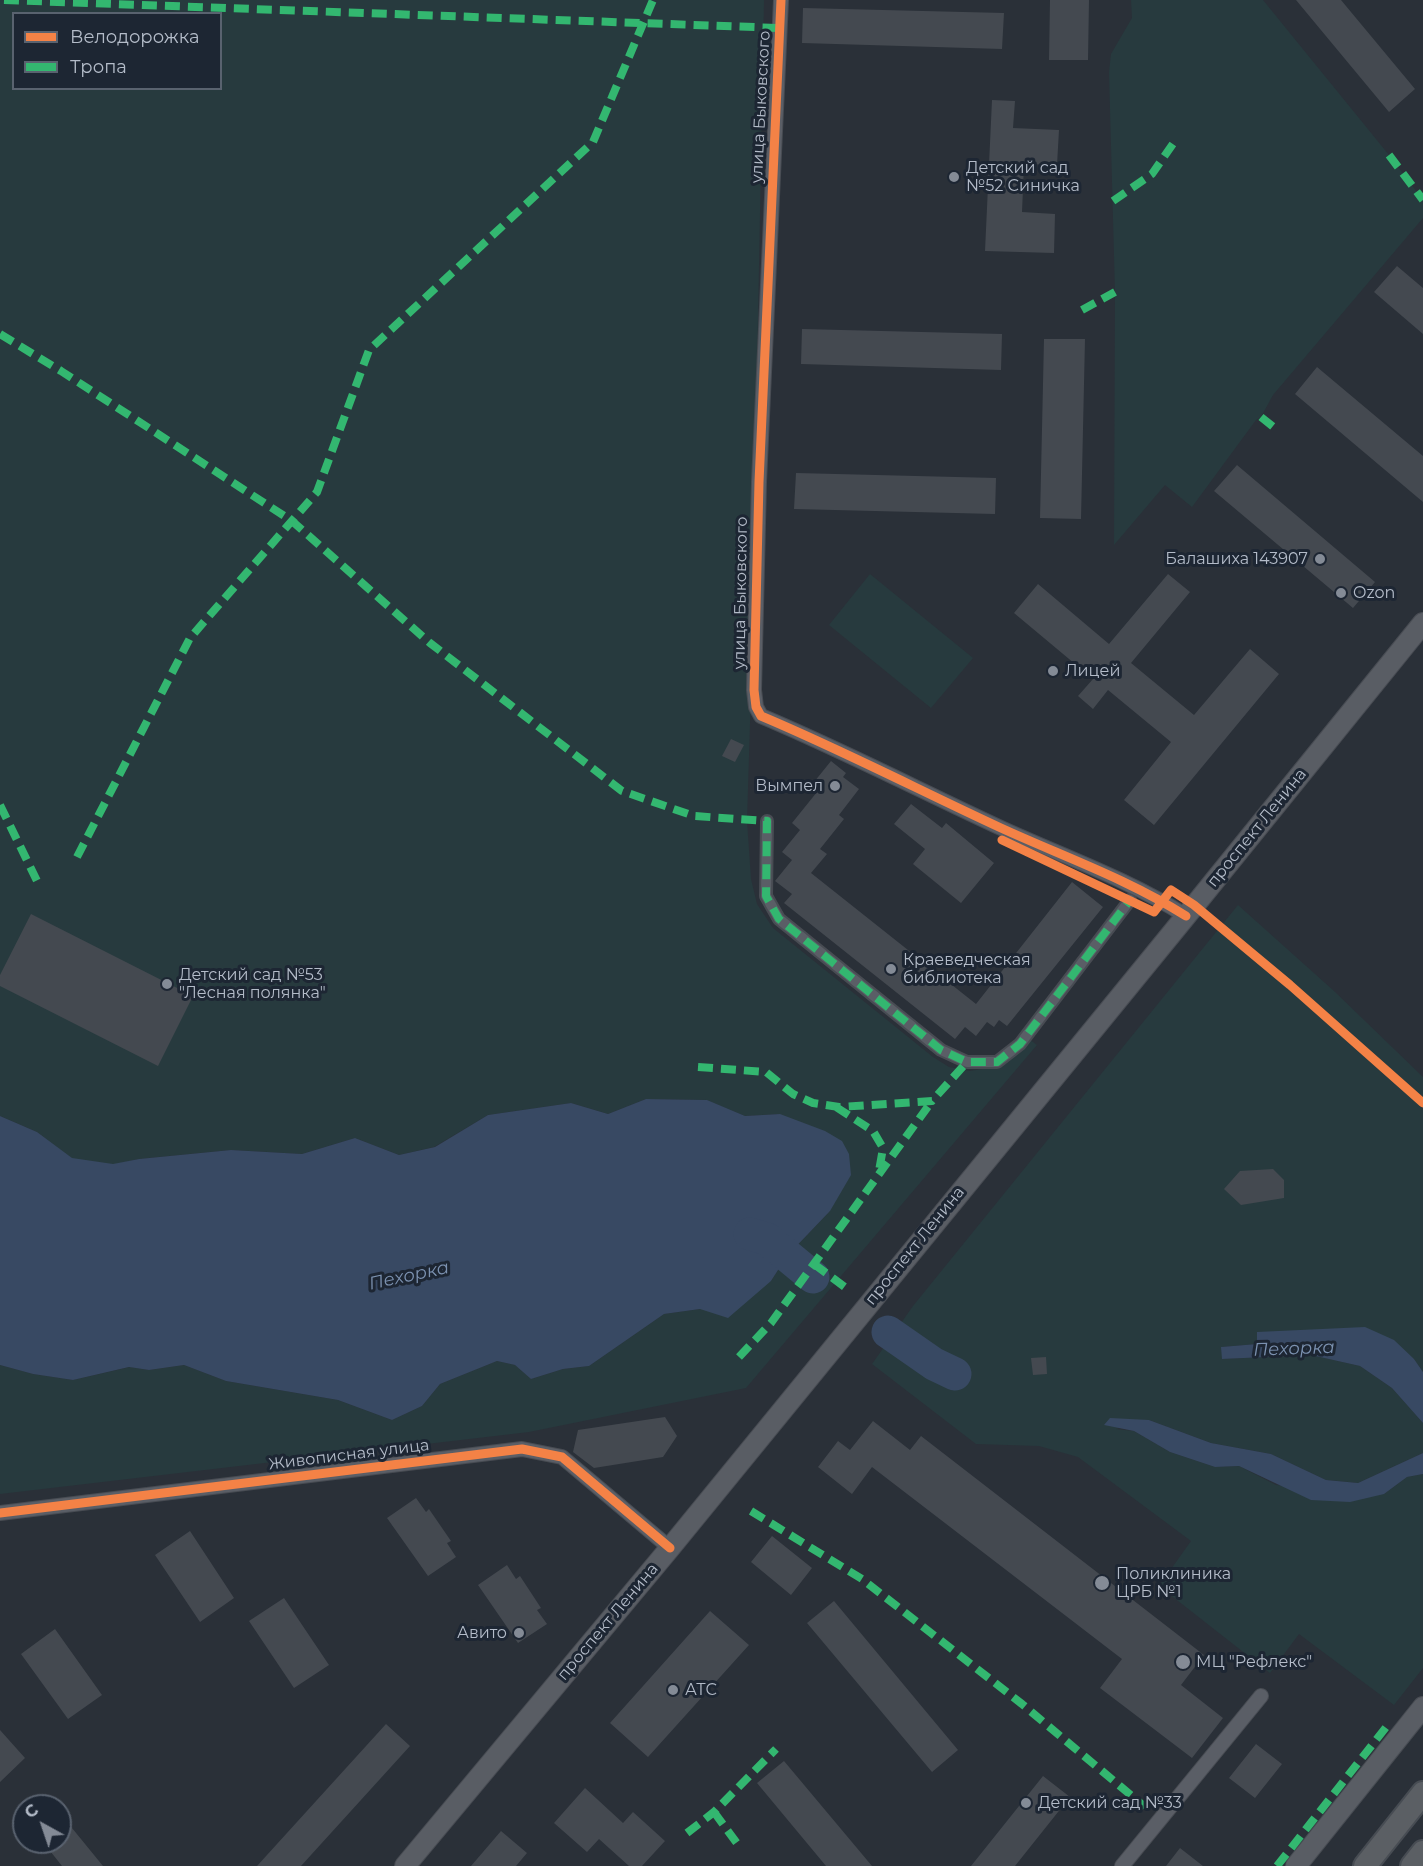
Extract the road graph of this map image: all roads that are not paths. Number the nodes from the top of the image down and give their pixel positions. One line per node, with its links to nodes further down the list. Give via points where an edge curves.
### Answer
1 (781, 0): 5 (street, улица Быковского, via 759,482 756,707 761,716 1138,889)
2 (1423, 623): 5 (main road, проспект Ленина)
3 (767, 821): 4 (street, via 766,896 779,919 941,1050 967,1062 997,1062 1020,1044)
4 (1130, 900)
5 (1186, 916): 7 (main road, проспект Ленина)
6 (0, 1513): 7 (street, Живописная улица, via 522,1449 562,1457)
7 (670, 1548): 12 (main road, проспект Ленина)
8 (1261, 1696): 13 (street)
9 (1423, 1707): 14 (main road)
10 (1423, 1793): 15 (highway)
11 (1423, 1852): 16 (highway)
12 (405, 1866)
13 (1122, 1866)
14 (1296, 1866)
15 (1365, 1866)
16 (1412, 1866)

